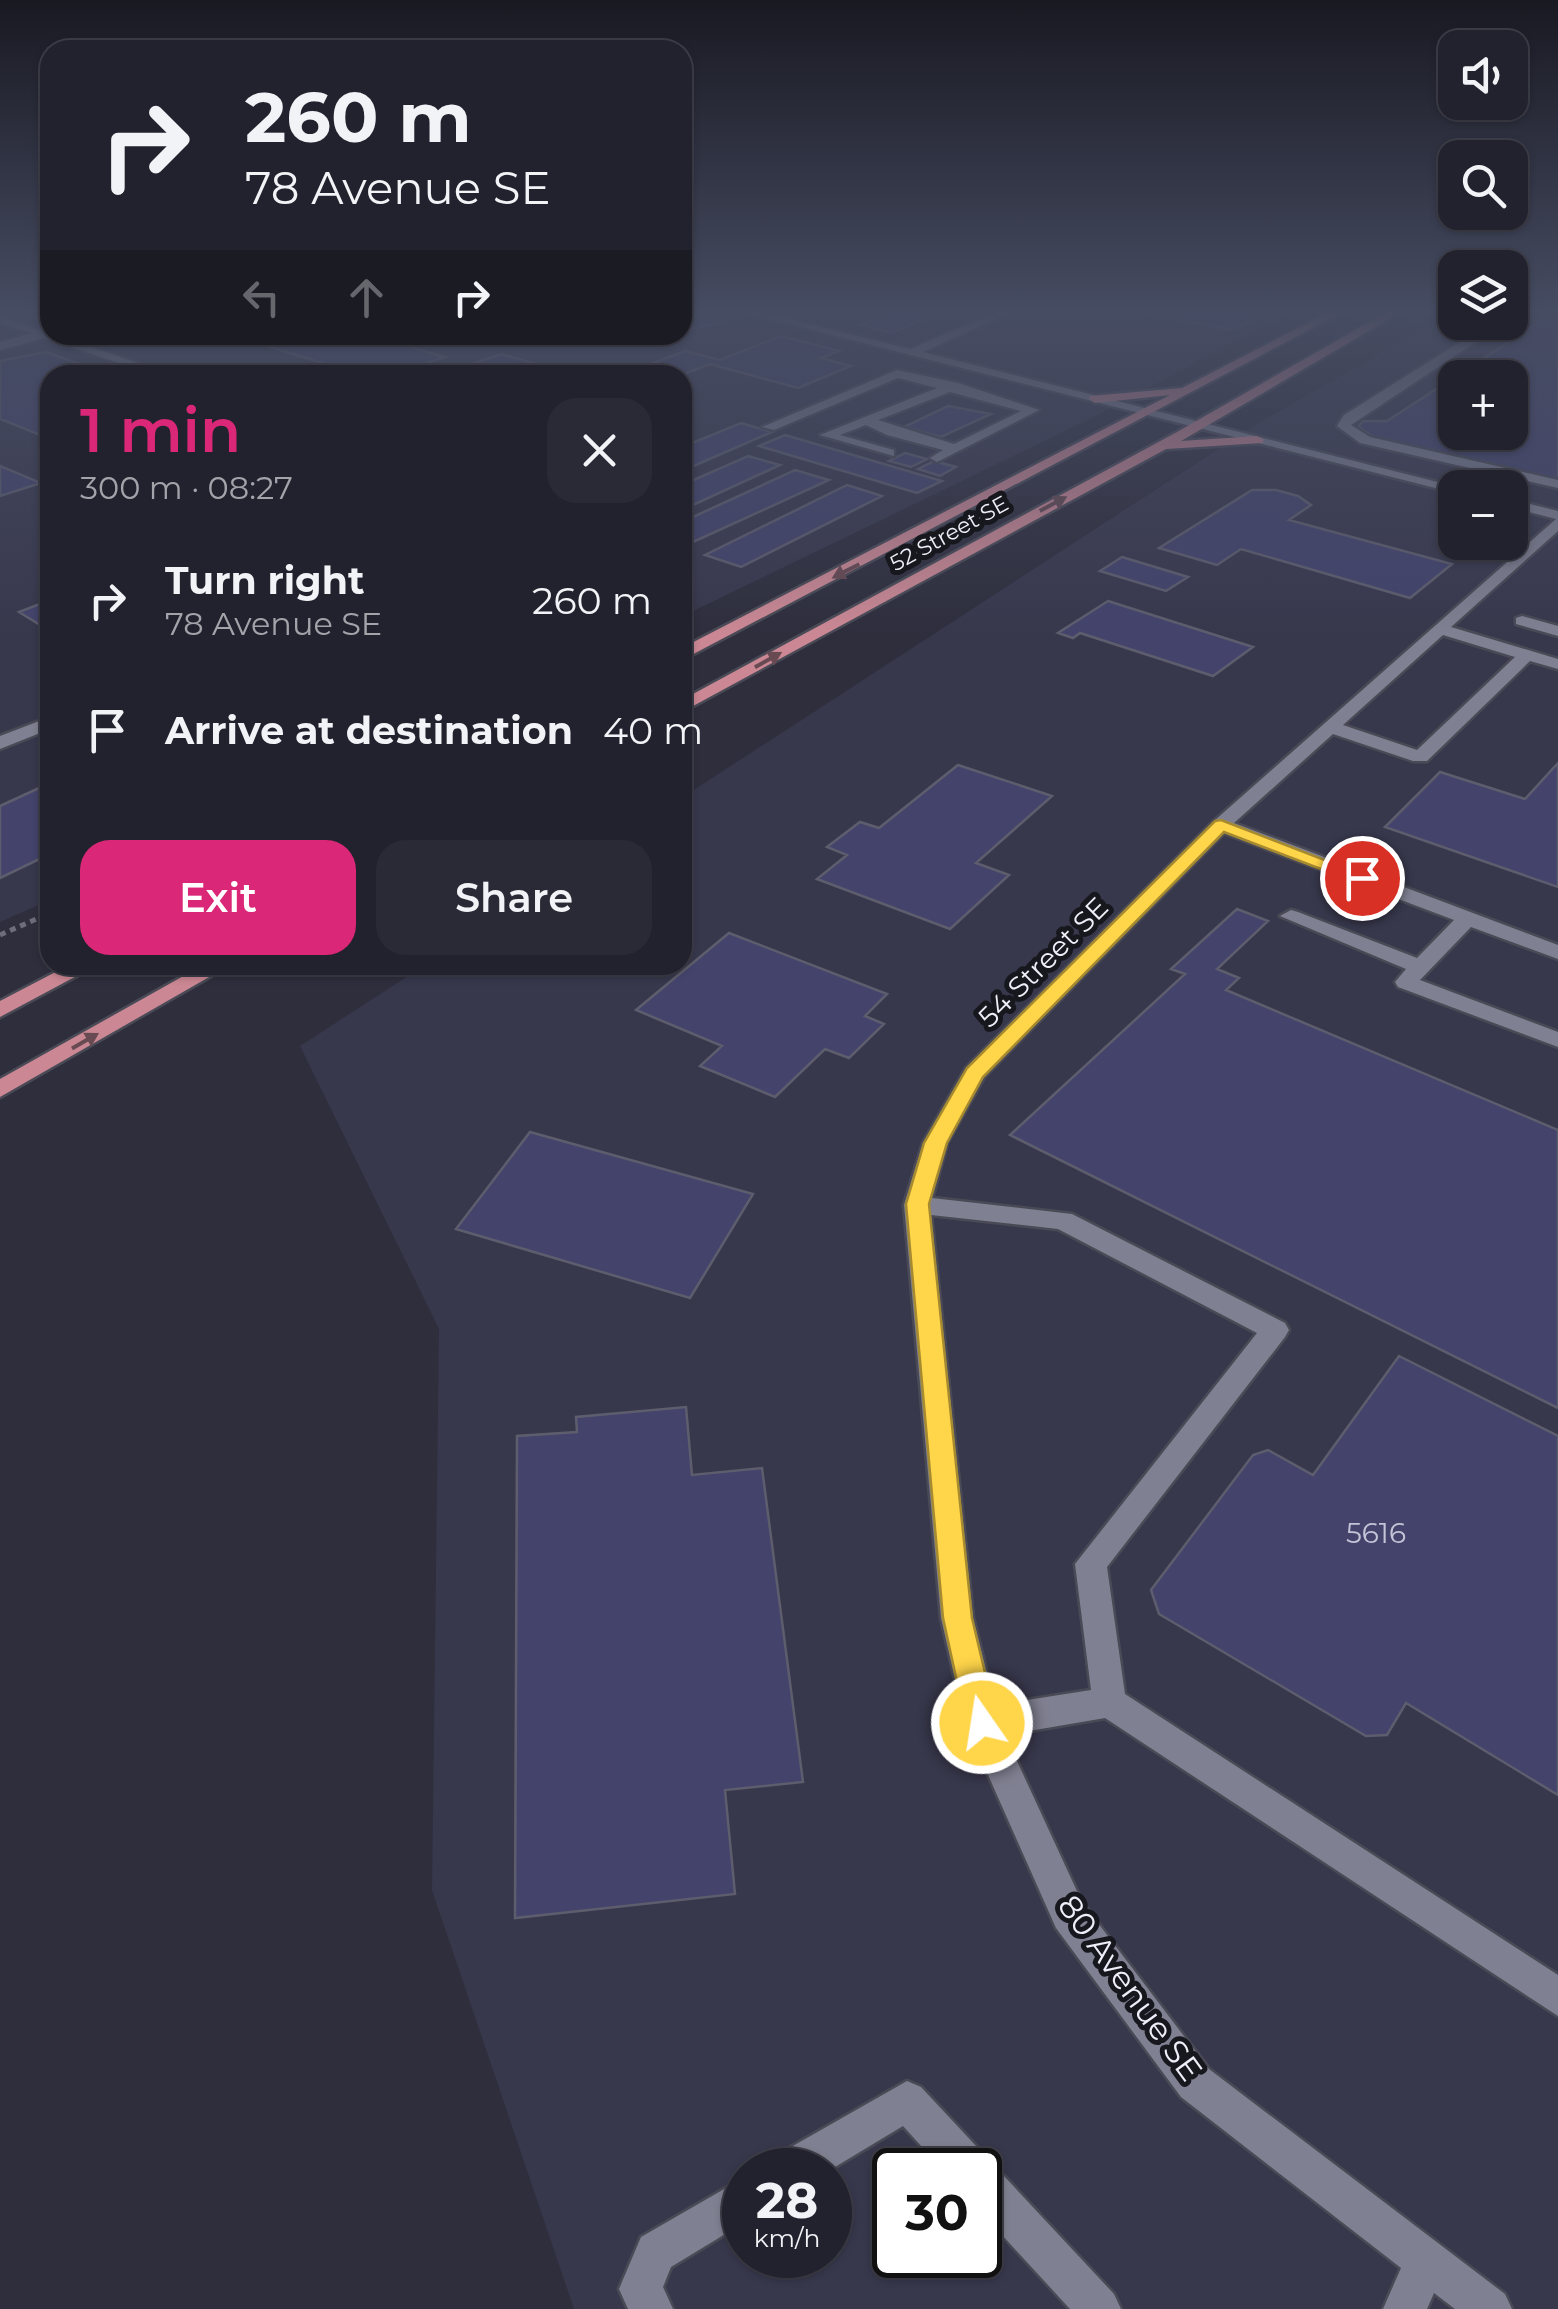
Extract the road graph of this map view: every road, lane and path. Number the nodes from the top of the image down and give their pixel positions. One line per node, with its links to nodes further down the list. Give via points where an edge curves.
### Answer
1 (787, 420): 9 (street)
2 (865, 420): 13 (street); 14 (street, via 827,435)
3 (1013, 420): 13 (street)
4 (1135, 420): 25 (main road, 52 Street SE, one-way to 25)
5 (1179, 420): 8 (street)
6 (1207, 420): 8 (main road, 52 Street SE)
7 (1348, 420): 11 (street, via 1349,433)
8 (1198, 425): 10 (street); 12 (main road, 52 Street SE)
9 (769, 427)
10 (1257, 440): 12 (main road); 16 (street)
11 (1387, 445): 16 (street); 17 (street)
12 (1160, 447): 28 (main road, 52 Street SE, one-way to 12)
13 (956, 448): 15 (street)
14 (889, 453)
15 (937, 458)
16 (1357, 465): 18 (street)
17 (1558, 484)
18 (1438, 485)
19 (1528, 508): 20 (street)
20 (1558, 515)
21 (1558, 524): 23 (street, 54 Street SE)
22 (1522, 621): 24 (street)
23 (1440, 628): 26 (street); 30 (street, 54 Street SE)
24 (1558, 631)
25 (692, 650)
26 (1526, 655): 27 (street); 30 (street, via 1420,757)
27 (1558, 664)
28 (692, 703)
29 (40, 726): 31 (street)
30 (1330, 728): 32 (street, 54 Street SE)
31 (0, 744)
32 (1221, 825): 35 (street); 44 (street, 54 Street SE, via 974,1073 935,1143)
33 (1291, 916): 38 (street)
34 (40, 918): 36 (path)
35 (1468, 918): 37 (street); 38 (street)
36 (0, 935)
37 (1558, 952)
38 (1420, 967): 42 (street, via 1406,982)
39 (67, 975): 41 (main road)
40 (201, 975): 43 (main road, one-way to 40)
41 (0, 1010)
42 (1558, 1040)
43 (0, 1089)
44 (917, 1204): 45 (street, via 1063,1220 1275,1330 1091,1564); 46 (street, 54 Street SE, via 958,1618)
45 (1109, 1702): 46 (street); 47 (street)
46 (982, 1723): 52 (street, 80 Avenue SE, via 1069,1915 1195,2082)
47 (1558, 1997)
48 (828, 2148): 49 (street, via 907,2100)
49 (951, 2148)
50 (1002, 2204): 54 (street)
51 (722, 2212): 53 (street, via 656,2252 641,2289)
52 (1427, 2260): 55 (street); 56 (street, 80 Avenue SE)
53 (651, 2309)
54 (1099, 2309)
55 (1404, 2309)
56 (1490, 2309)

